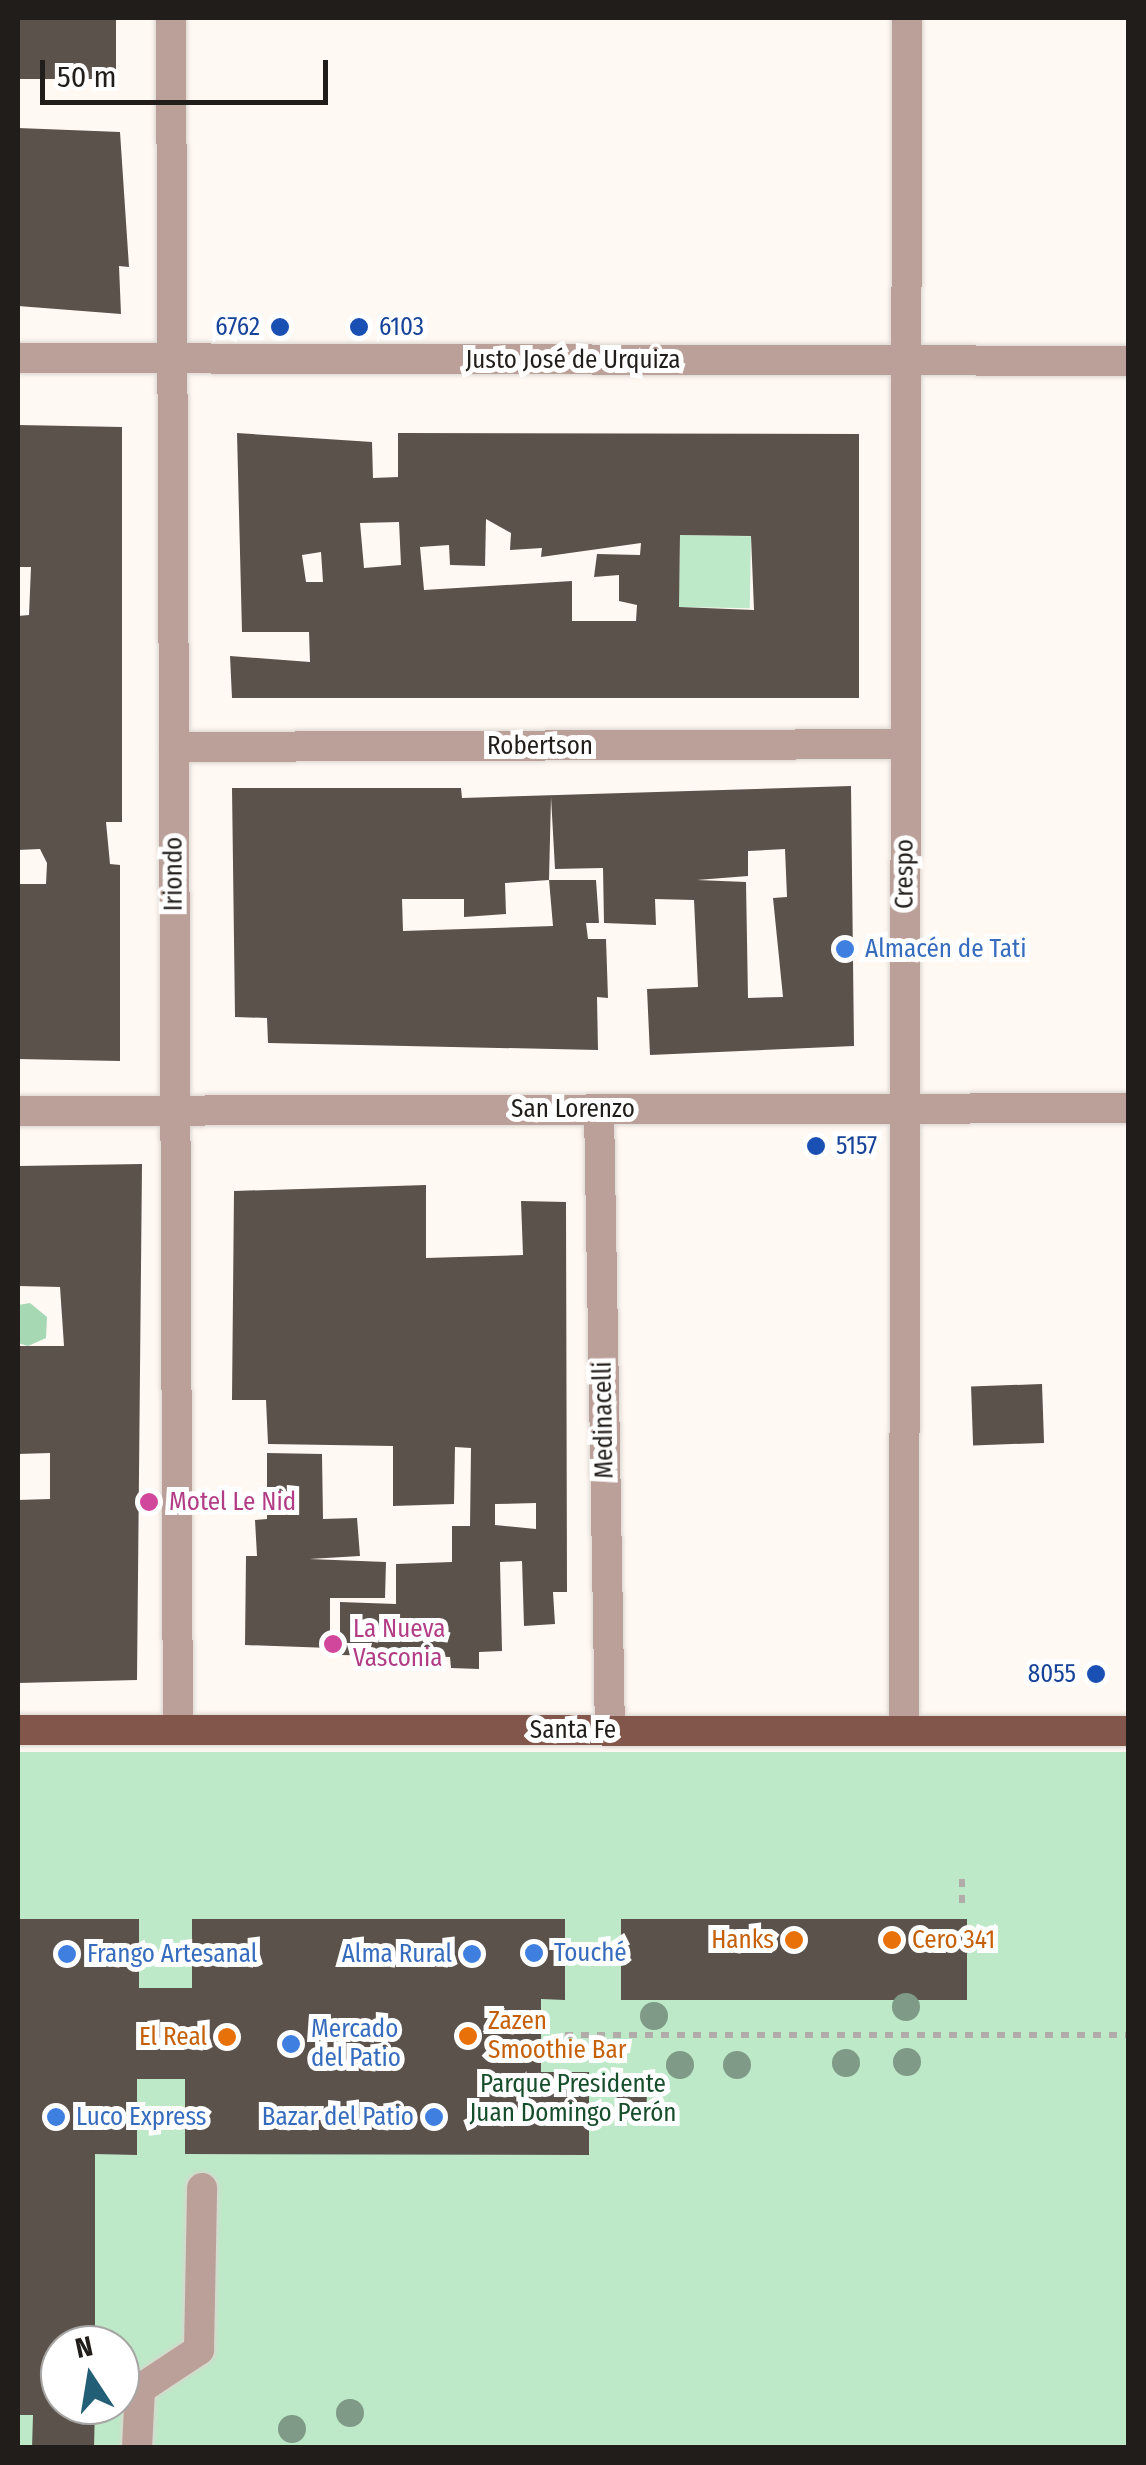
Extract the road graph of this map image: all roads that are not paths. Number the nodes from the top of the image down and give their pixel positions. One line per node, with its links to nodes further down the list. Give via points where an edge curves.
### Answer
1 (171, 18): 4 (street, Iriondo)
2 (907, 18): 5 (street, Crespo)
3 (18, 358): 4 (street, Justo José de Urquiza)
4 (172, 359): 5 (street, Justo José de Urquiza); 8 (street, Iriondo)
5 (906, 360): 6 (street, Justo José de Urquiza); 7 (street, Crespo)
6 (1128, 361)
7 (906, 744): 8 (street, Robertson); 9 (street, Crespo)
8 (174, 747): 12 (street, Iriondo)
9 (905, 1108): 10 (street, San Lorenzo); 11 (street, San Lorenzo); 17 (street, Crespo)
10 (1128, 1108)
11 (599, 1109): 12 (street, San Lorenzo); 16 (street, Medinacelli)
12 (175, 1110): 13 (street, San Lorenzo); 15 (street, Iriondo)
13 (18, 1111)
14 (18, 1730): 15 (main road, Santa Fe)
15 (178, 1730): 16 (main road, Santa Fe)
16 (610, 1730): 17 (main road, Santa Fe)
17 (904, 1731): 18 (main road, Santa Fe)
18 (1128, 1731)
19 (202, 2188): 20 (street, via 199,2350 140,2389)
20 (137, 2448)

